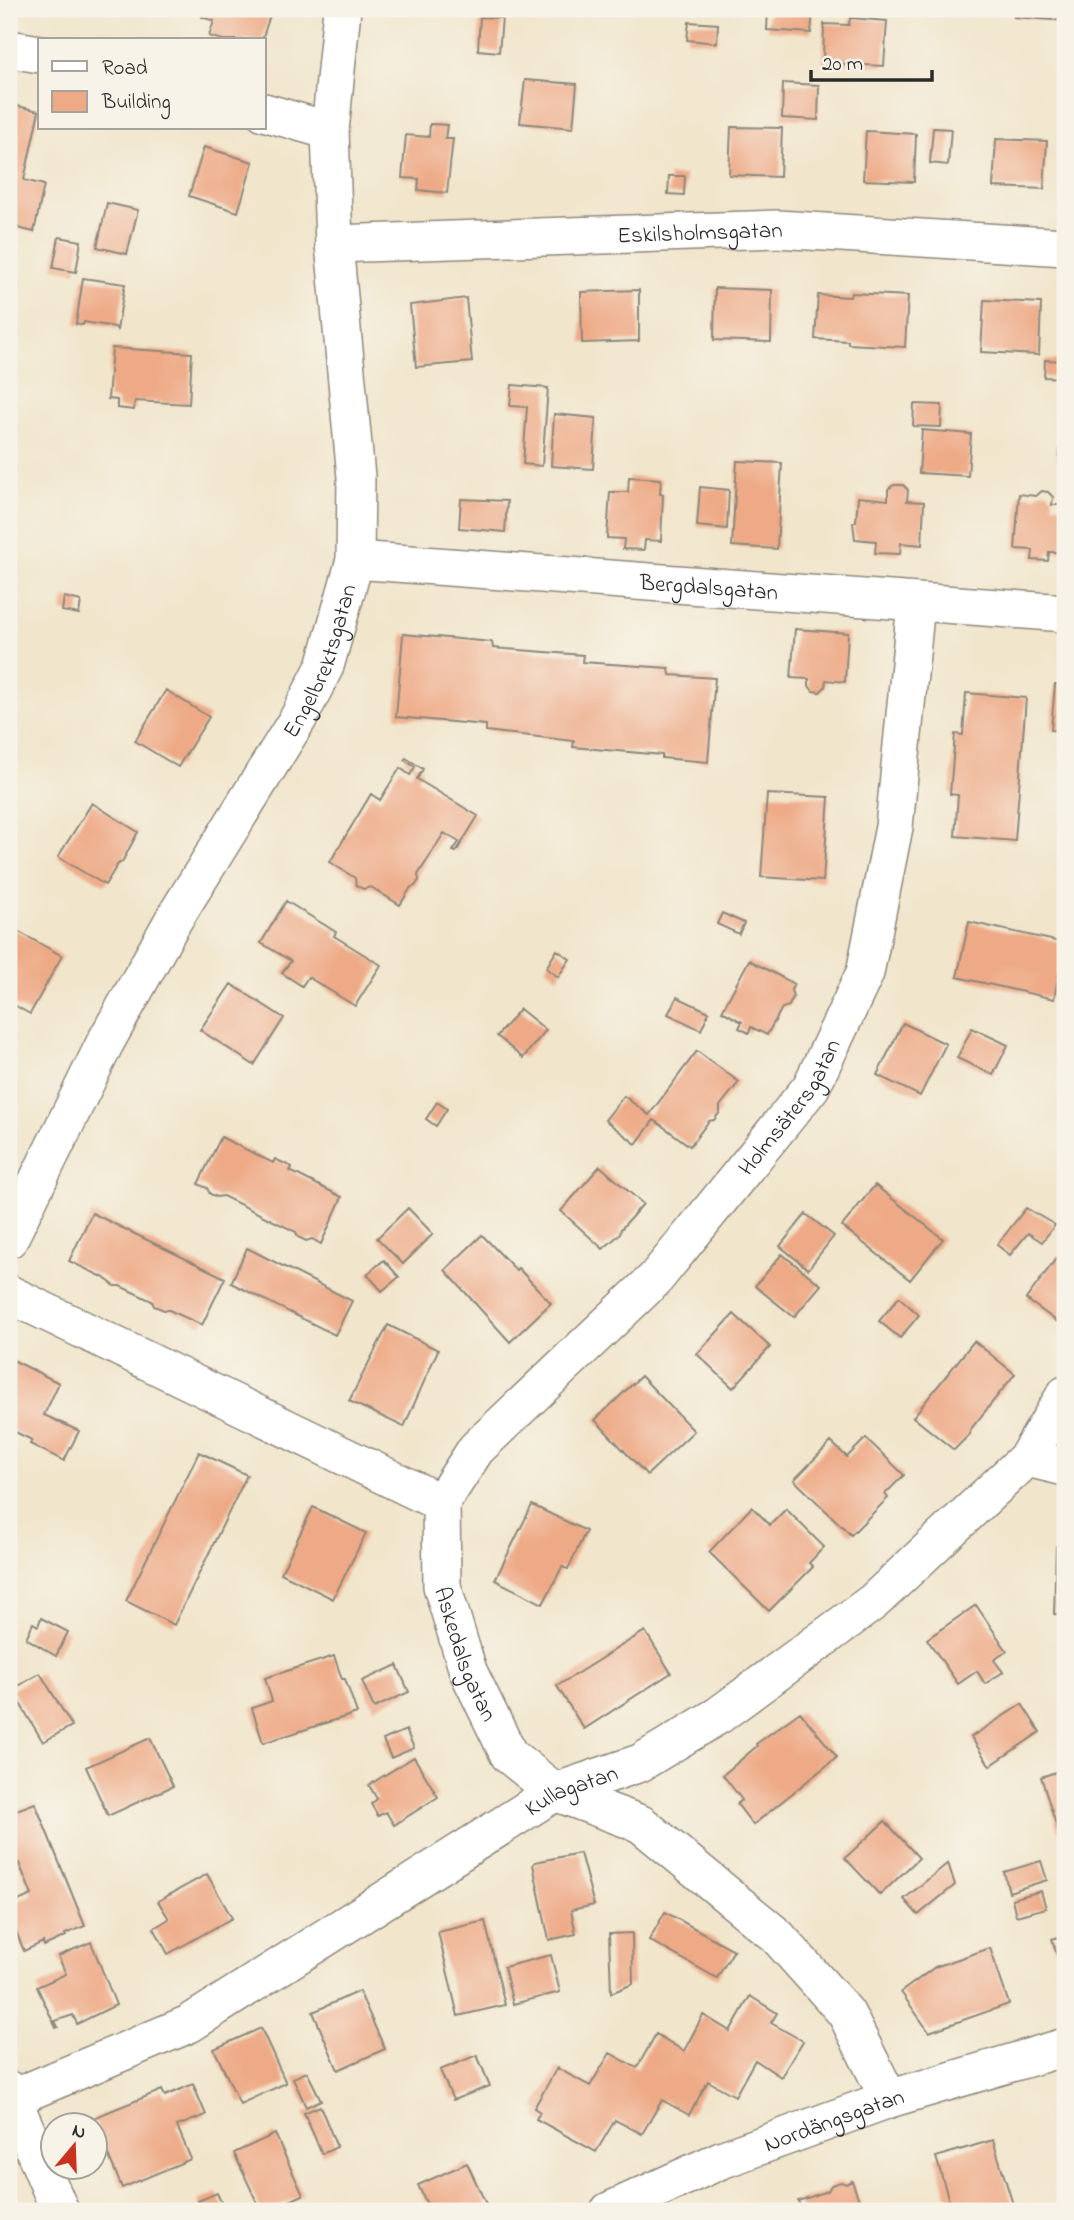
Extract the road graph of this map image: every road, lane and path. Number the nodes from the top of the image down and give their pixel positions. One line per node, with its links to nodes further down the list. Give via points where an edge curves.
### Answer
1 (342, 9): 5 (street, Engelbrektsgatan)
2 (9, 49): 3 (street)
3 (38, 54)
4 (266, 113): 5 (street)
5 (330, 131): 6 (street, Engelbrektsgatan)
6 (334, 244): 7 (street, Eskilsholmsgatan, via 777,229); 8 (street, Engelbrektsgatan, via 356,477)
7 (1065, 247)
8 (355, 560): 9 (street, Bergdalsgatan); 11 (street, Engelbrektsgatan, via 320,676 118,1020)
9 (916, 603): 10 (street, Bergdalsgatan); 16 (street, Holmsätersgatan, via 894,827 865,973 811,1087 655,1279 476,1449)
10 (1065, 613)
11 (9, 1239)
12 (9, 1294): 16 (street)
13 (1065, 1395): 14 (street, Kullagatan)
14 (1027, 1458): 15 (street); 17 (street, Kullagatan, via 873,1602 719,1715 640,1763)
15 (1065, 1467)
16 (442, 1503): 17 (street, Askedalsgatan, via 442,1586 468,1671 509,1755)
17 (555, 1791): 19 (street, Kullagatan, via 189,2024); 20 (street, Askedalsgatan, via 641,1824 778,1936 846,2013)
18 (1065, 2047): 20 (street, Nordängsgatan)
19 (11, 2094): 21 (street)
20 (889, 2099): 22 (street, Nordängsgatan, via 721,2160)
21 (60, 2211)
22 (609, 2211)

